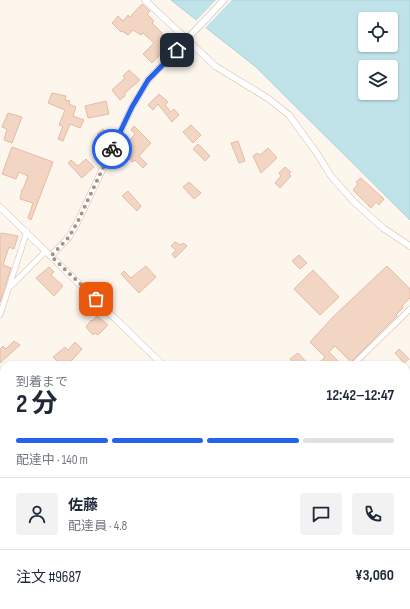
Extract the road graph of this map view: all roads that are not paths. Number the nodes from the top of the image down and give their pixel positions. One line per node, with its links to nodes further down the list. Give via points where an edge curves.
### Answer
1 (145, 0): 3 (street)
2 (224, 0): 3 (street)
3 (187, 39): 6 (street, via 214,66 269,99 289,115 331,176 354,201 383,228); 7 (street, via 148,80 132,107 69,237)
4 (0, 207): 5 (street)
5 (27, 232): 7 (street); 8 (street)
6 (410, 246)
7 (48, 253): 8 (street); 11 (street)
8 (10, 286): 10 (street)
9 (410, 309): 12 (street)
10 (0, 315)
11 (159, 361)
12 (357, 361)

